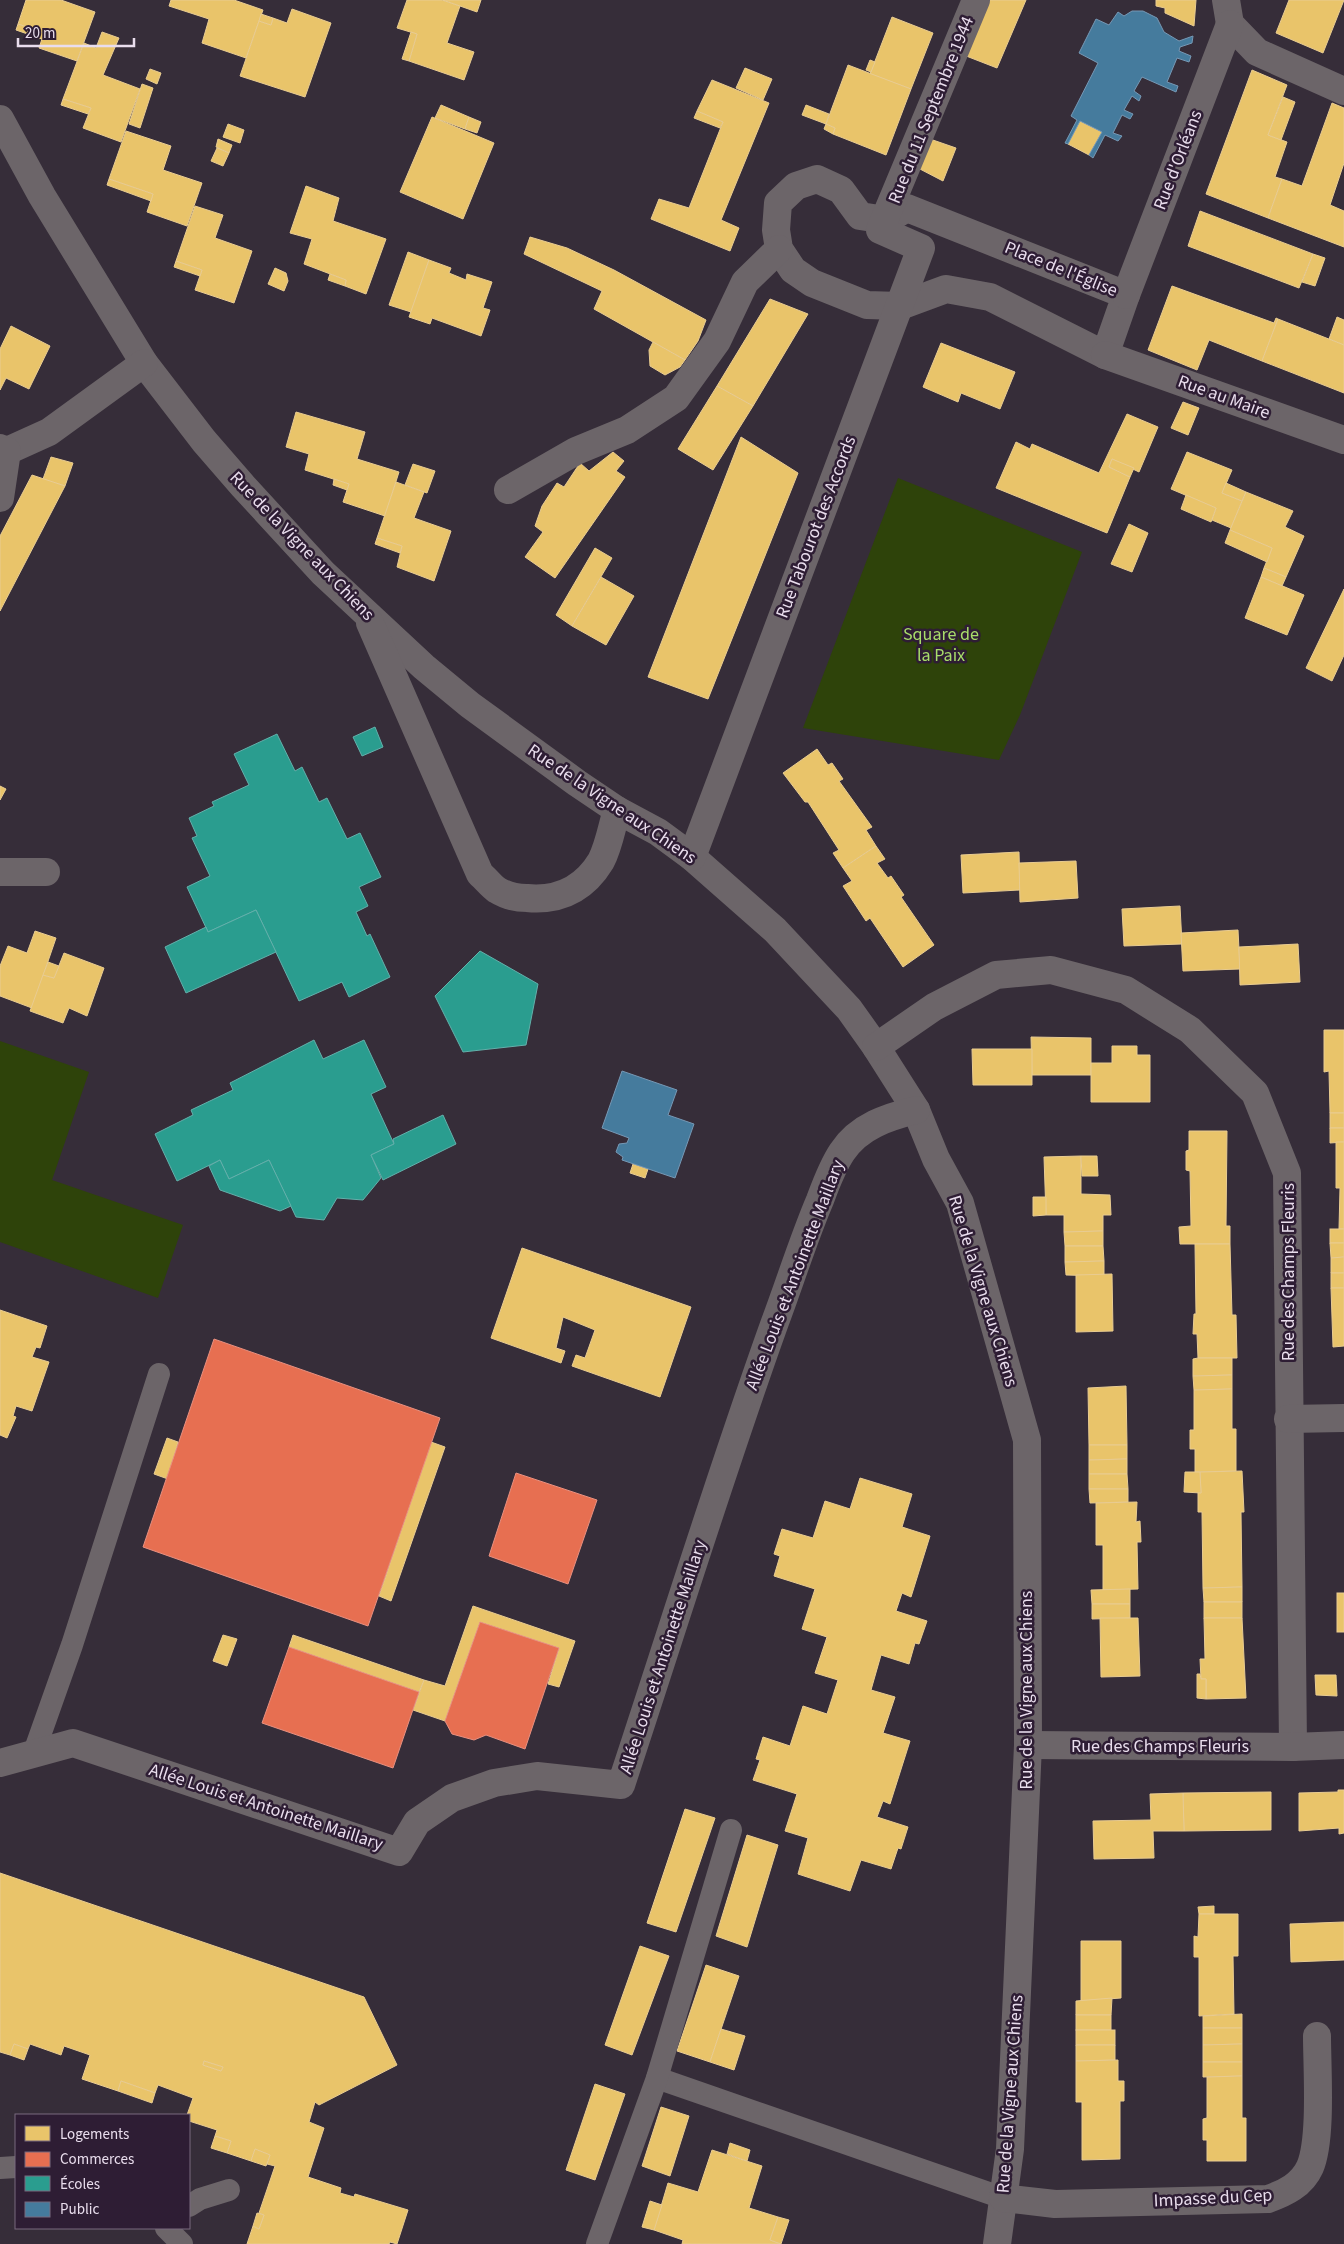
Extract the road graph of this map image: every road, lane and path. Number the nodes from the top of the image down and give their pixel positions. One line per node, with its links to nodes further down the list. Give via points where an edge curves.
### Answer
1 (976, 0): 5 (street, Rue du 11 Septembre 1944)
2 (1228, 12): 3 (street, via 1257,52); 7 (street, Rue d'Orléans)
3 (1344, 90)
4 (0, 119): 10 (street, Rue de la Vigne aux Chiens, via 42,196)
5 (886, 220): 6 (street, via 860,216 842,190 817,179 796,186 778,203 776,230); 7 (street, Place de l'Église, via 907,208); 8 (street, Rue Tabourot des Accords, via 880,230 920,248)
6 (779, 249): 8 (street, via 793,270 812,283 867,305); 13 (street, via 746,282 717,340 676,398 628,430 576,451)
7 (1126, 295): 9 (street, Place de l'Église)
8 (900, 306): 9 (street, via 946,289 990,297); 17 (street, Rue Tabourot des Accords)
9 (1105, 355): 11 (street, Rue au Maire)
10 (144, 363): 12 (street, via 49,432); 15 (street, Rue de la Vigne aux Chiens, via 243,486)
11 (1344, 440)
12 (4, 450): 14 (street)
13 (508, 490)
14 (0, 498)
15 (366, 614): 16 (street, Rue de la Vigne aux Chiens, via 470,705); 16 (street, via 480,874 498,890 518,898 541,900 561,896 579,887 602,859)
16 (617, 810): 17 (street, Rue de la Vigne aux Chiens, via 658,832)
17 (692, 856): 20 (street, Rue de la Vigne aux Chiens, via 775,930 849,1009)
18 (0, 872): 19 (street)
19 (46, 872)
20 (876, 1047): 21 (street, Rue de la Vigne aux Chiens); 24 (street, Rue des Champs Fleuris, via 934,1007 996,975 1051,970 1126,990 1190,1030 1254,1092 1287,1172)
21 (916, 1110): 25 (street, Rue de la Vigne aux Chiens, via 936,1159 960,1203 1027,1440); 28 (street, Allée Louis et Antoinette Maillary, via 870,1126 855,1137 834,1166 747,1400 621,1785 537,1776 494,1783 452,1798 417,1822 399,1852 73,1743)
22 (159, 1374): 28 (lane, via 72,1645)
23 (1344, 1418): 24 (street)
24 (1288, 1419): 27 (street, Rue des Champs Fleuris)
25 (1028, 1745): 27 (street, Rue des Champs Fleuris); 36 (street, Rue de la Vigne aux Chiens, via 1010,2149)
26 (1344, 1745): 27 (street, Rue des Champs Fleuris)
27 (1293, 1747)
28 (33, 1754): 29 (street, Allée Louis et Antoinette Maillary)
29 (0, 1763)
30 (731, 1830): 32 (lane)
31 (1317, 2036): 36 (street, Impasse du Cep, via 1314,2154 1301,2181 1286,2193 1268,2199 1055,2204)
32 (657, 2078): 36 (lane); 40 (lane)
33 (15, 2167): 34 (lane)
34 (0, 2168)
35 (229, 2190): 37 (lane)
36 (1004, 2198): 41 (street, Rue de la Vigne aux Chiens)
37 (190, 2205)
38 (167, 2229): 39 (lane)
39 (182, 2244)
40 (597, 2244)
41 (997, 2244)

